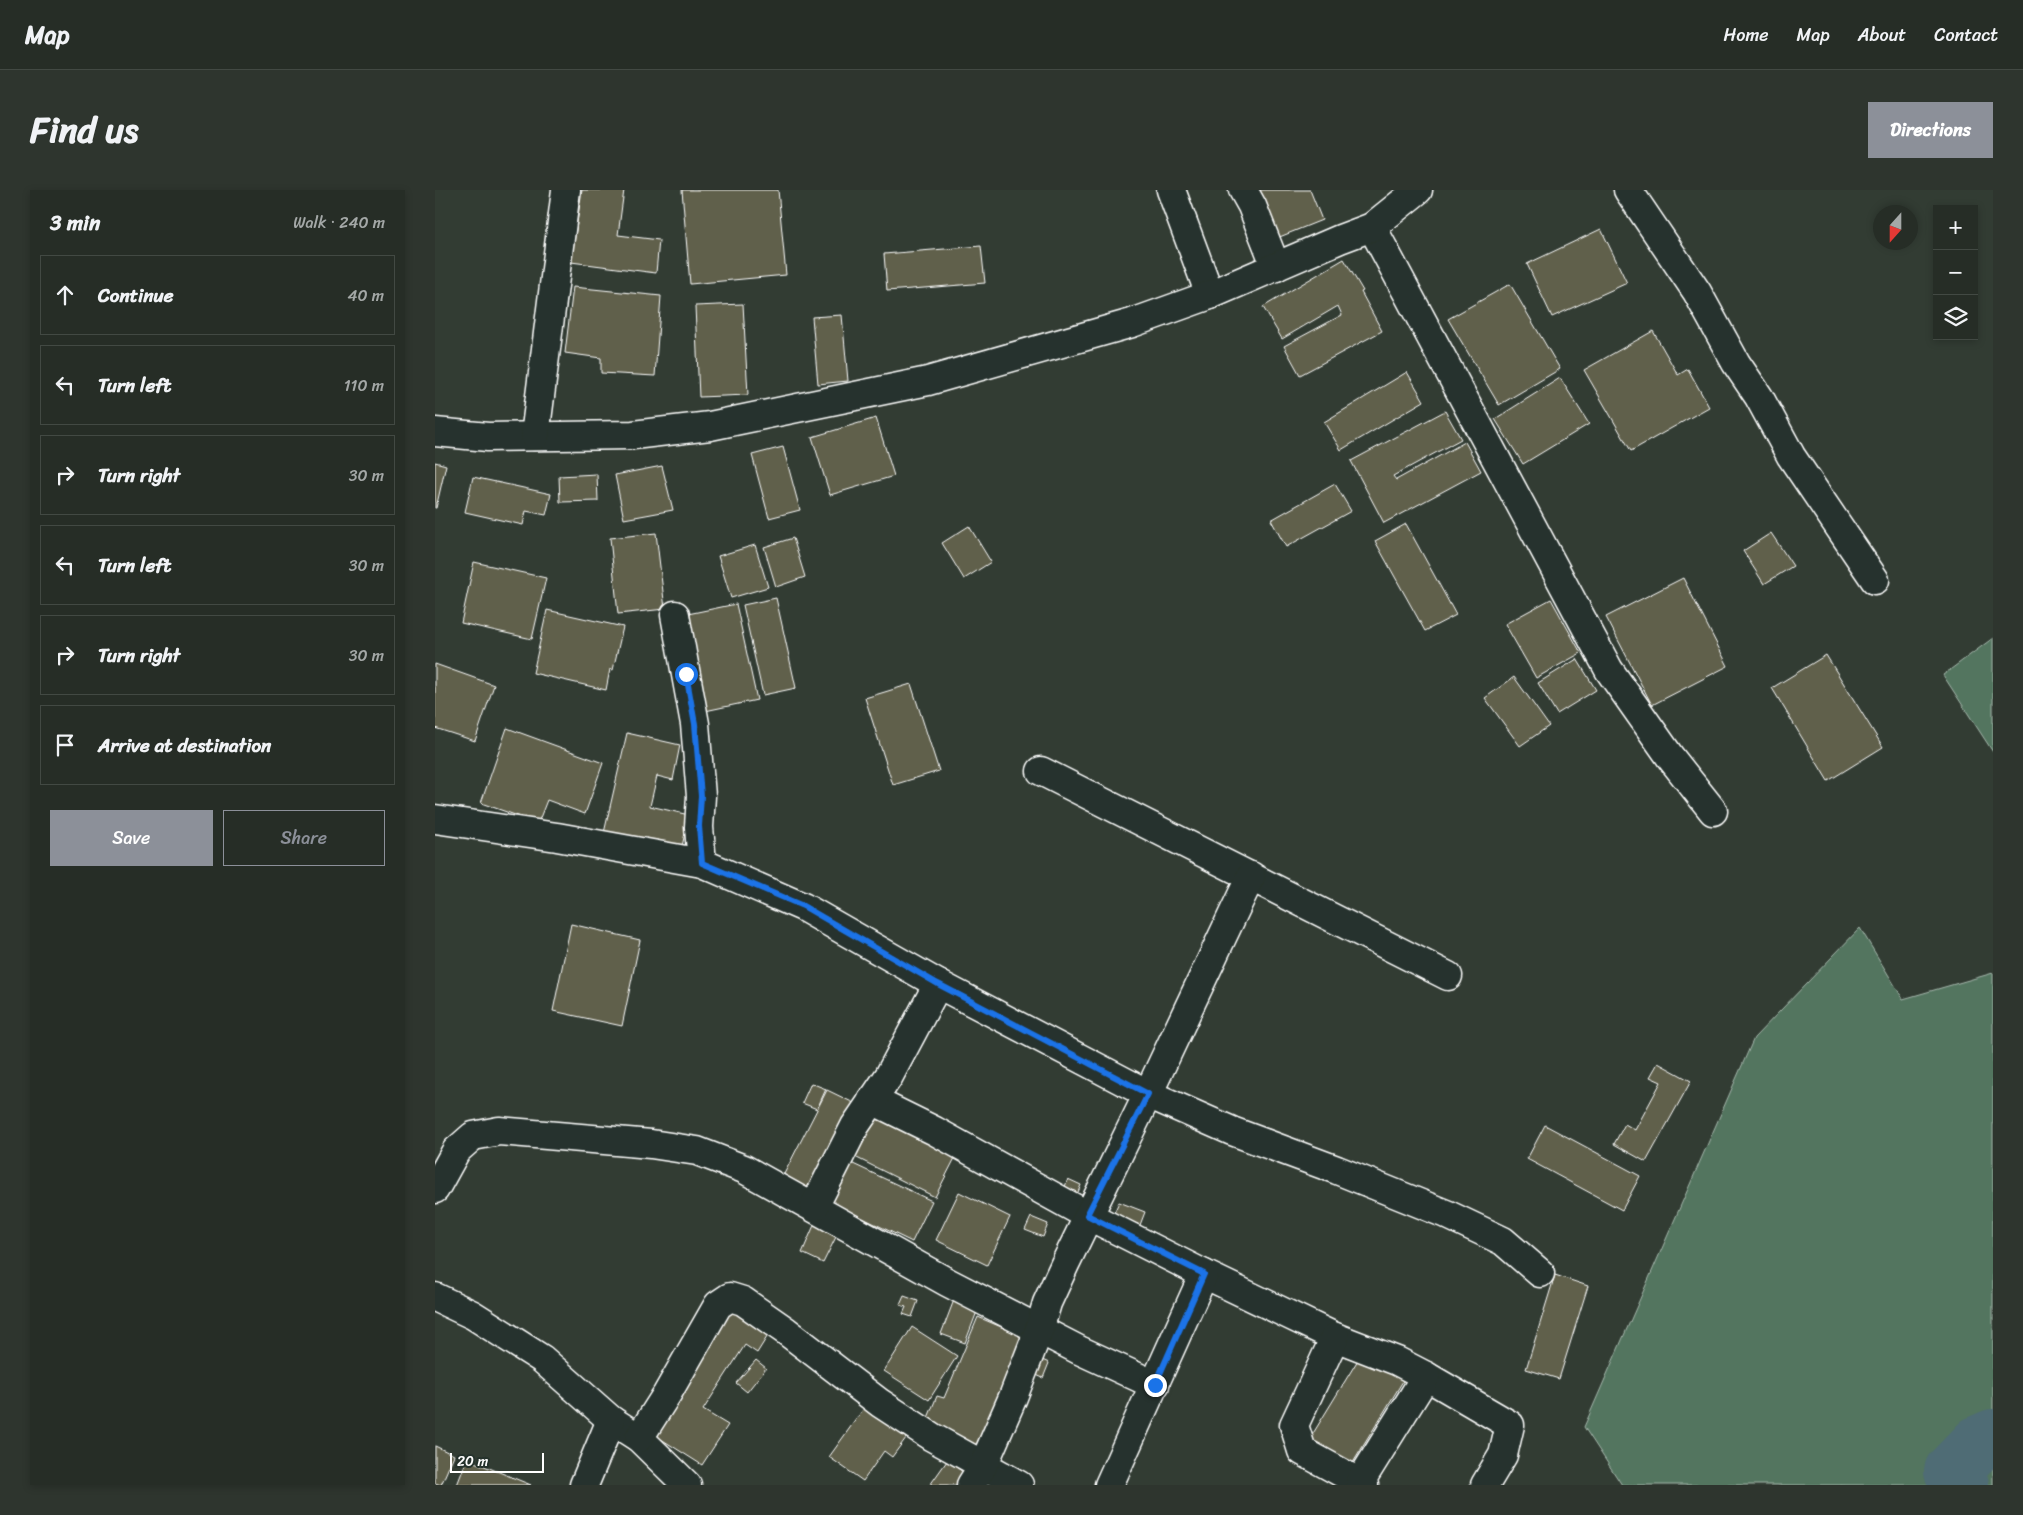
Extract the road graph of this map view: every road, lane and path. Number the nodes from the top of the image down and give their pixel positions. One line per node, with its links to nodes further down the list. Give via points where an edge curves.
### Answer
1 (566, 190): 10 (street)
2 (1171, 190): 8 (street)
3 (1243, 190): 7 (street)
4 (1418, 190): 6 (street)
5 (1628, 190): 11 (street, via 1693,285 1791,456)
6 (1372, 227): 7 (street); 14 (street, via 1609,670)
7 (1276, 267): 8 (street)
8 (1210, 295): 10 (street, via 1132,323 928,381 710,426 633,435)
9 (435, 432): 10 (street, via 488,437)
10 (535, 436)
11 (1875, 580)
12 (675, 615): 16 (street, via 695,724)
13 (1041, 771): 17 (street)
14 (1713, 811)
15 (435, 819): 16 (street)
16 (702, 863): 19 (street, via 803,906)
17 (1251, 876): 18 (street); 20 (street)
18 (1448, 976)
19 (938, 984): 20 (street); 21 (street, via 889,1076)
20 (1148, 1094): 24 (street); 25 (street, via 1232,1131 1446,1214 1503,1241)
21 (872, 1100): 23 (street, via 855,1126); 24 (street)
22 (435, 1189): 23 (street, via 456,1151 473,1136 499,1131 697,1151 744,1169)
23 (814, 1207): 28 (street)
24 (1087, 1215): 26 (street); 28 (street, via 1047,1303)
25 (1540, 1273)
26 (1204, 1274): 29 (street); 31 (street)
27 (435, 1297): 32 (street, via 473,1316 541,1359)
28 (1039, 1330): 31 (street); 34 (street)
29 (1335, 1338): 30 (street, via 1397,1361); 35 (street, via 1294,1425 1302,1451)
30 (1426, 1376): 35 (street); 40 (street, via 1510,1425 1503,1455)
31 (1155, 1385): 39 (street)
32 (611, 1420): 33 (street); 36 (street)
33 (639, 1438): 34 (street, via 718,1305 729,1297 743,1301 786,1331); 37 (street)
34 (977, 1476): 38 (street)
35 (1362, 1483)
36 (584, 1485)
37 (687, 1485)
38 (1019, 1485)
39 (1109, 1485)
40 (1485, 1485)

